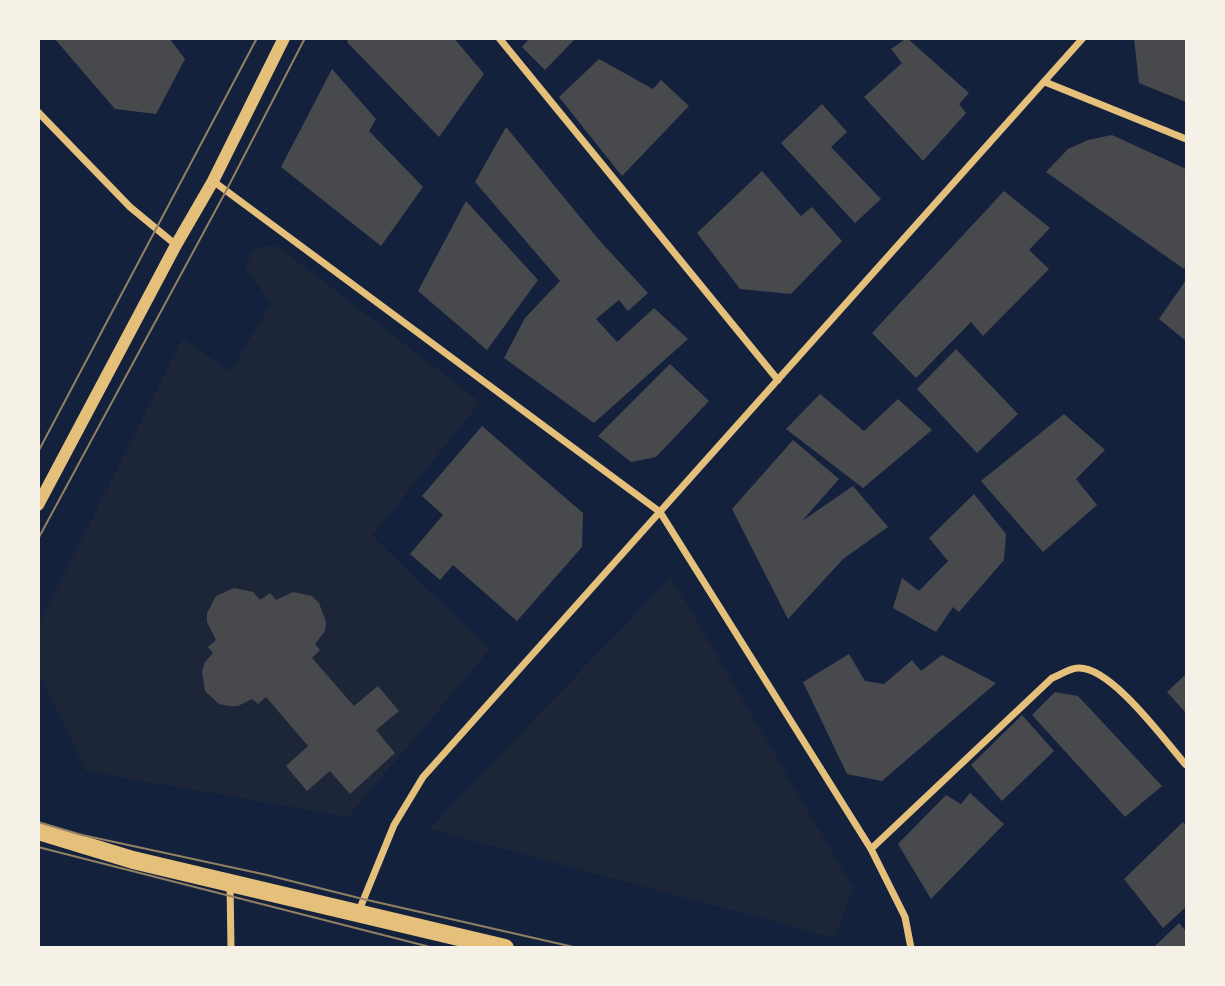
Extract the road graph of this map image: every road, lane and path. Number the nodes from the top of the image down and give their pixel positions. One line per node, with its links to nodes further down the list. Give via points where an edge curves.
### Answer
1 (284, 38): 7 (street)
2 (499, 38): 9 (street)
3 (1083, 38): 4 (street)
4 (1045, 82): 6 (street); 9 (street)
5 (38, 112): 8 (street, via 130,207)
6 (1186, 139)
7 (213, 181): 8 (street); 11 (street)
8 (176, 246): 10 (street)
9 (778, 380): 11 (street)
10 (38, 505)
11 (660, 512): 14 (street); 16 (street, via 423,777 394,825)
12 (1186, 765): 14 (street, via 1122,692 1098,671 1077,668 1052,678)
13 (38, 831): 15 (main road)
14 (871, 849): 19 (street, via 905,917)
15 (230, 884): 16 (main road); 17 (street)
16 (358, 913): 18 (main road)
17 (231, 947)
18 (505, 947)
19 (911, 947)

